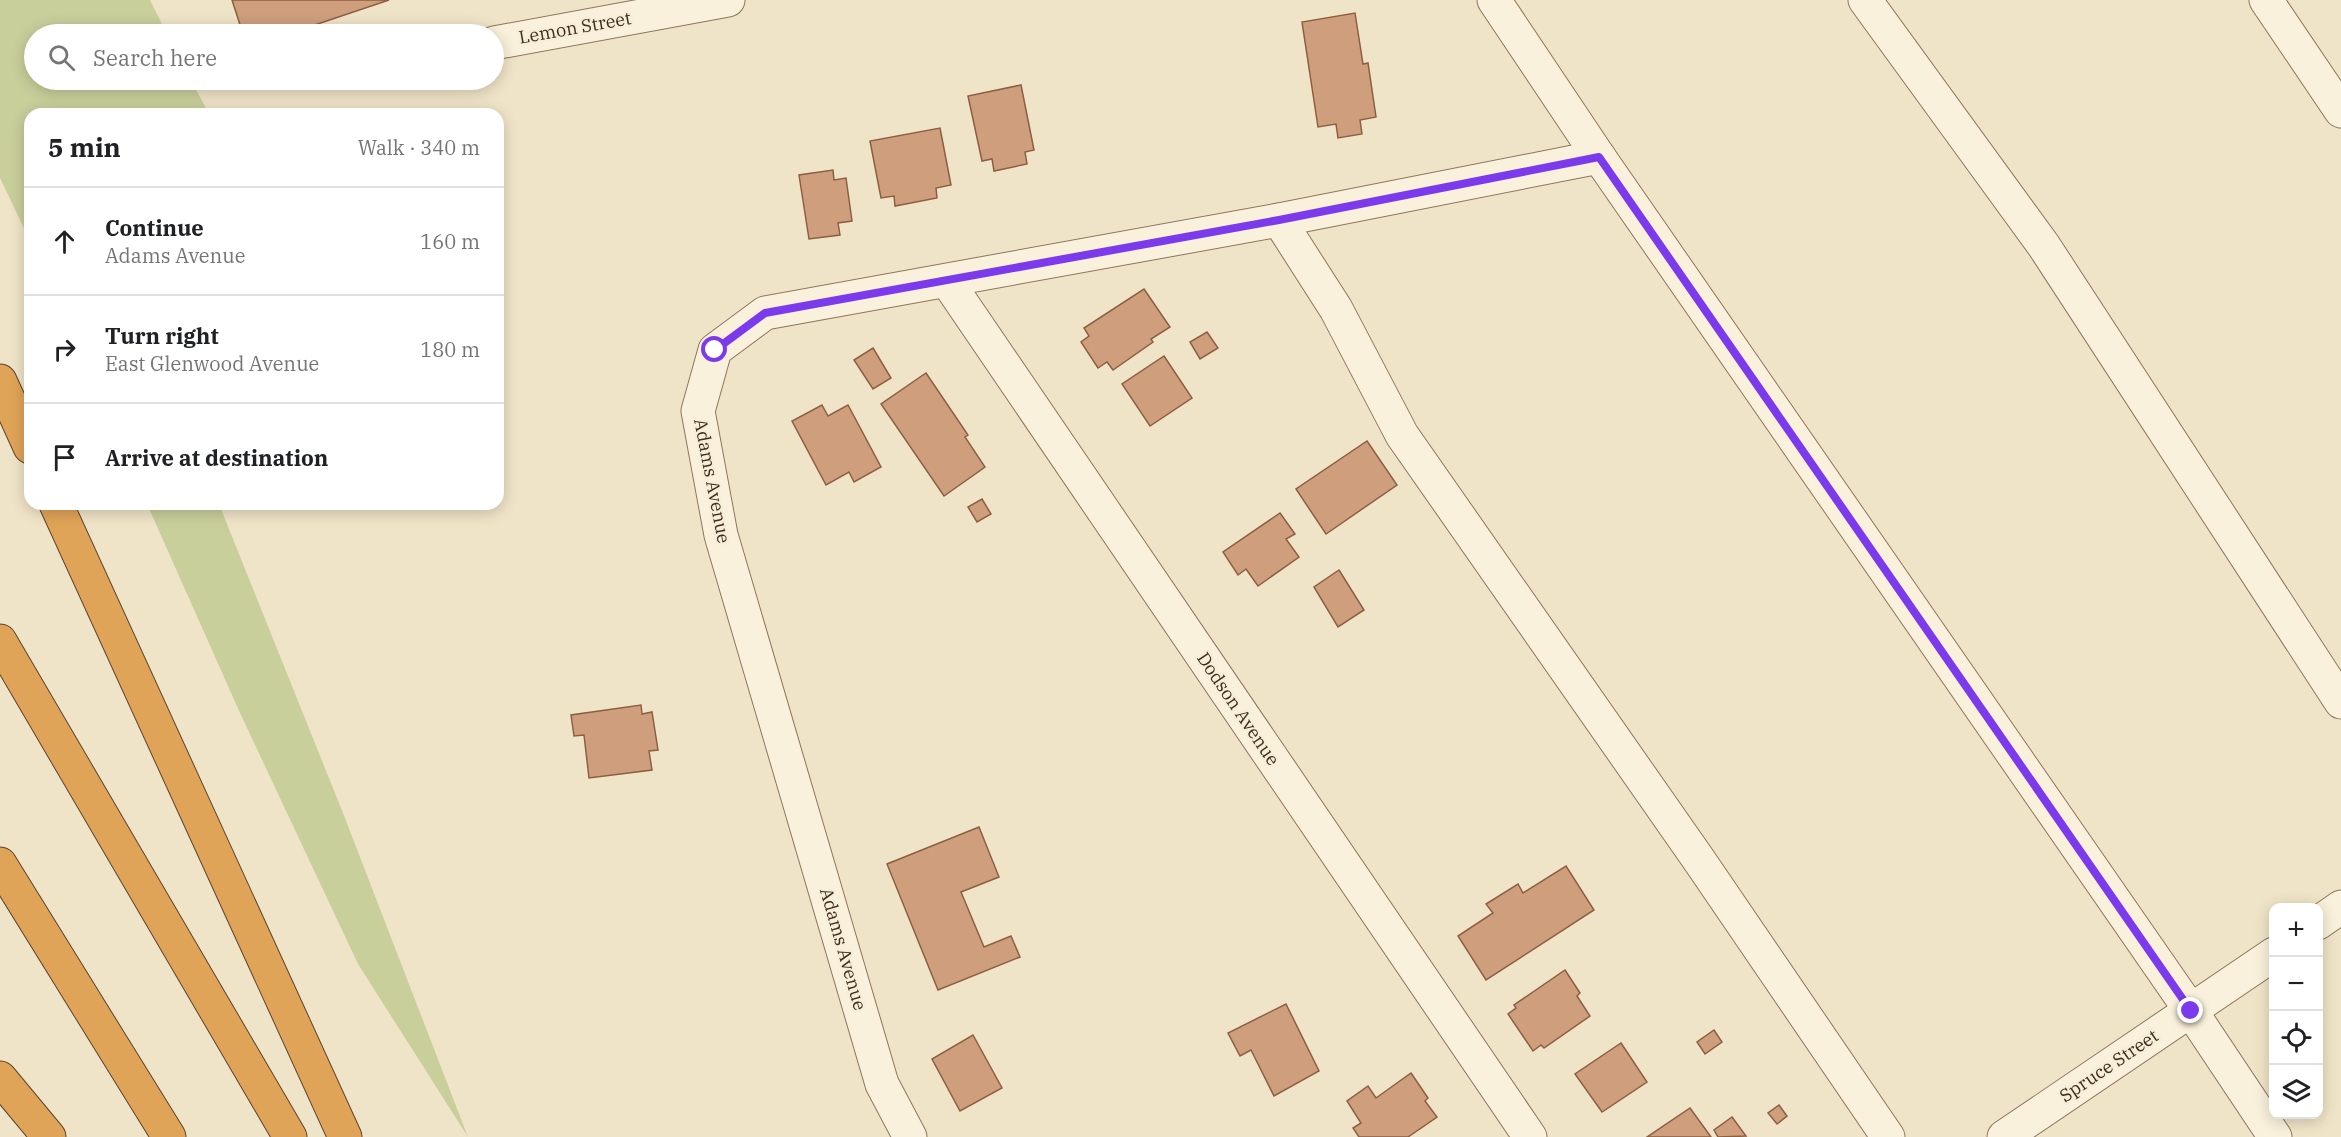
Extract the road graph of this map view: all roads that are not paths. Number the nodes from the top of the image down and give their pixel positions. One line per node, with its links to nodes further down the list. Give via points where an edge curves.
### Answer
1 (728, 0): 5 (street, Lemon Street)
2 (1494, 0): 7 (street)
3 (1865, 0): 14 (street, via 2044,246)
4 (2266, 0): 6 (street)
5 (504, 41)
6 (2341, 111)
7 (1599, 157): 8 (street, Adams Avenue); 19 (street)
8 (1279, 220): 9 (street, Adams Avenue); 27 (street, via 1336,309 1402,435)
9 (947, 281): 25 (street, Adams Avenue, via 765,313 715,350 698,411 721,536 882,1084); 26 (street, Dodson Avenue)
10 (0, 381): 11 (highway)
11 (24, 434)
12 (59, 510): 24 (highway)
13 (0, 641): 23 (highway)
14 (2341, 702)
15 (0, 864): 22 (highway)
16 (2341, 907): 17 (street)
17 (2323, 920)
18 (2270, 957): 19 (street, Spruce Street)
19 (2191, 1011): 28 (street, Spruce Street); 29 (street)
20 (0, 1078): 21 (highway)
21 (49, 1137)
22 (169, 1137)
23 (290, 1137)
24 (345, 1137)
25 (910, 1137)
26 (1530, 1137)
27 (1888, 1137)
28 (2004, 1137)
29 (2275, 1137)

